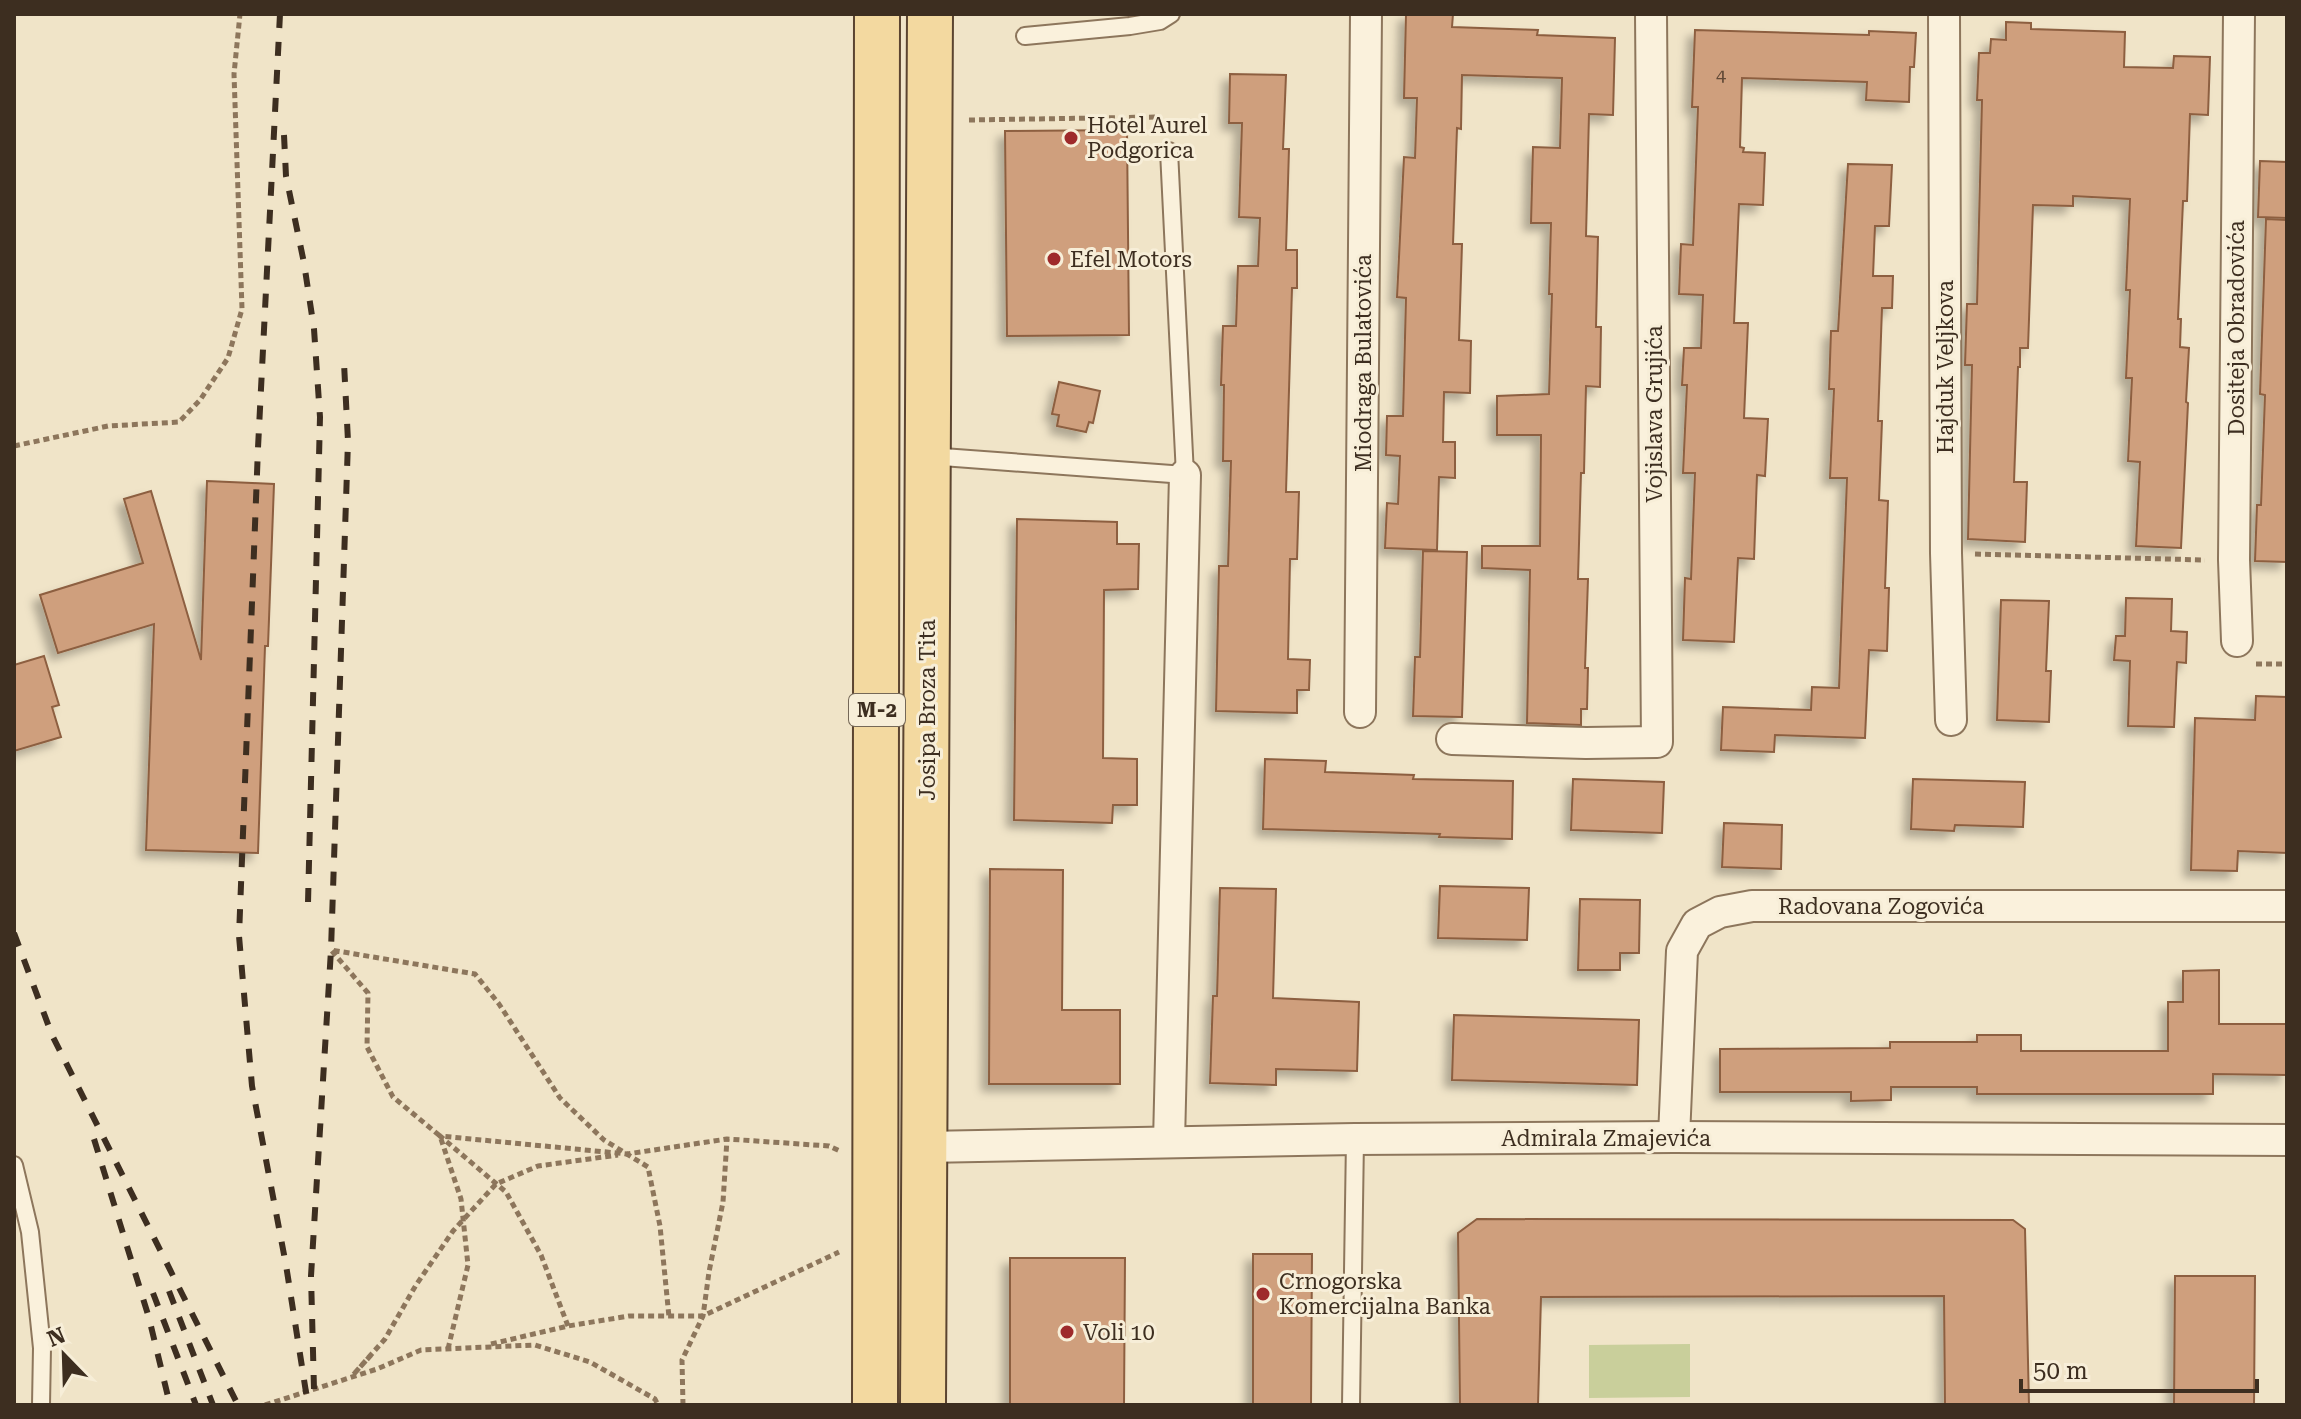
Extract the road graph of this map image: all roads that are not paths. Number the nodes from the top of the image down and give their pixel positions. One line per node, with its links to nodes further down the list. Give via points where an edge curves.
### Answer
1 (877, 14): 24 (main road, M-2)
2 (930, 14): 10 (main road, Josipa Broza Tita / M-2)
3 (1171, 14): 8 (lane, via 1130,26)
4 (1366, 14): 13 (street, Miodraga Bulatovića)
5 (1651, 14): 15 (street, Vojislava Grujića, via 1657,742)
6 (1944, 14): 14 (street, Hajduk Veljkova)
7 (2239, 14): 12 (street, Dositeja Obradovića)
8 (1025, 36)
9 (1169, 151): 11 (lane)
10 (928, 456): 11 (lane); 21 (main road, Josipa Broza Tita / M-2)
11 (1185, 475): 20 (street)
12 (2237, 641)
13 (1360, 712)
14 (1951, 720)
15 (1452, 739)
16 (2287, 906): 17 (street, Radovana Zogovića, via 1752,906 1720,912 1697,924 1682,951)
17 (1674, 1137): 18 (street, Admirala Zmajevića); 19 (street, Admirala Zmajevića)
18 (1355, 1139): 20 (street, Admirala Zmajevića); 26 (lane)
19 (2287, 1140)
20 (1169, 1142): 21 (street, Admirala Zmajevića)
21 (925, 1147): 25 (main road, Josipa Broza Tita / M-2)
22 (14, 1165): 23 (lane, via 30,1232 42,1348)
23 (41, 1405)
24 (875, 1405)
25 (923, 1405)
26 (1351, 1405)

